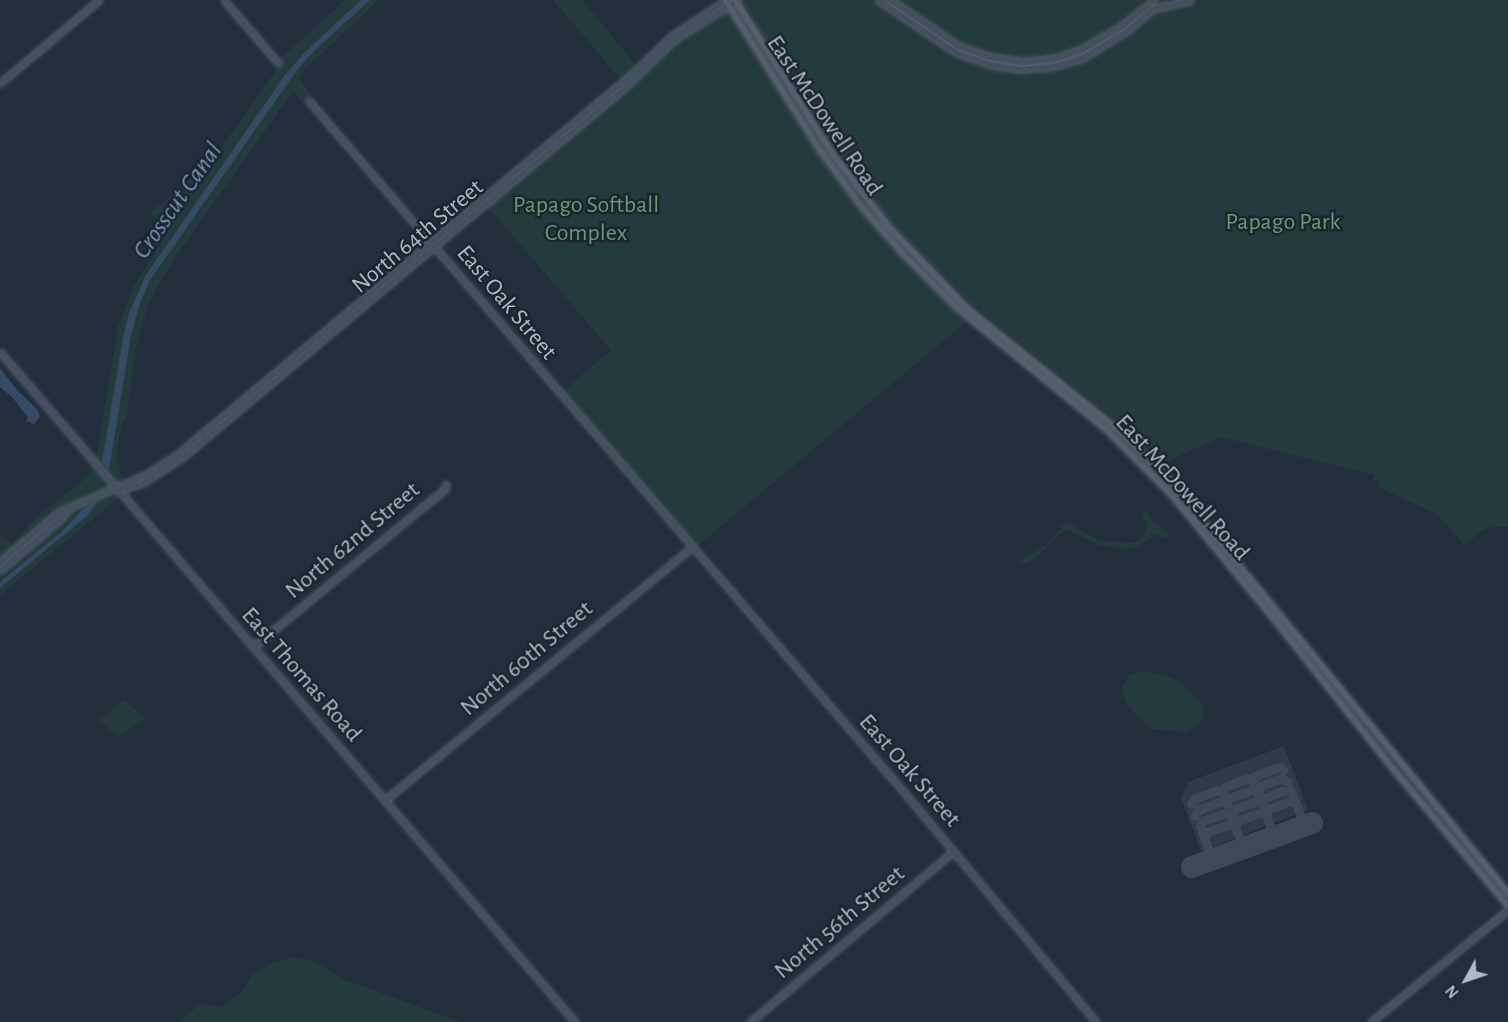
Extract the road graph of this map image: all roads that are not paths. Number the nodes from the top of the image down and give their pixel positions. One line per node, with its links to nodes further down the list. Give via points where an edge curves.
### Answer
1 (99, 0): 12 (main road)
2 (224, 0): 11 (main road)
3 (736, 0): 9 (main road, North 64th Street); 17 (main road, East McDowell Road, via 831,152 900,240 968,309 1084,401)
4 (878, 0): 10 (main road, via 957,53 992,65 1022,69 1050,67 1082,58 1128,30 1152,9)
5 (891, 0): 6 (main road, via 957,45 986,56 1024,62 1082,50)
6 (1155, 0): 10 (main road)
7 (1174, 0): 10 (main road)
8 (1190, 0): 10 (main road)
9 (727, 1): 14 (main road, North 64th Street, via 688,22); 16 (main road, East McDowell Road, via 826,159 902,253 972,322)
10 (1166, 7)
11 (278, 63)
12 (0, 83)
13 (309, 100): 14 (main road, East Oak Street)
14 (433, 245): 19 (main road, North 64th Street, via 179,457 144,482); 21 (main road, East Oak Street)
15 (0, 352): 19 (main road, East Thomas Road)
16 (1108, 431): 17 (main road, via 1141,459); 28 (main road, East McDowell Road, via 1188,514)
17 (1150, 461): 27 (main road, East McDowell Road)
18 (446, 484): 24 (main road, North 62nd Street, via 445,489)
19 (116, 487): 20 (main road, North 64th Street); 24 (main road, East Thomas Road)
20 (67, 510): 22 (main road, North 64th Street); 23 (main road, North 64th Street)
21 (692, 547): 25 (main road, North 60th Street); 26 (main road, East Oak Street)
22 (0, 562)
23 (0, 570)
24 (253, 647): 25 (main road, East Thomas Road)
25 (385, 800): 29 (main road, East Thomas Road)
26 (954, 851): 30 (main road, North 56th Street); 31 (main road, East Oak Street)
27 (1508, 893)
28 (1508, 908): 32 (main road)
29 (576, 1022)
30 (750, 1022)
31 (1096, 1022)
32 (1371, 1022)

